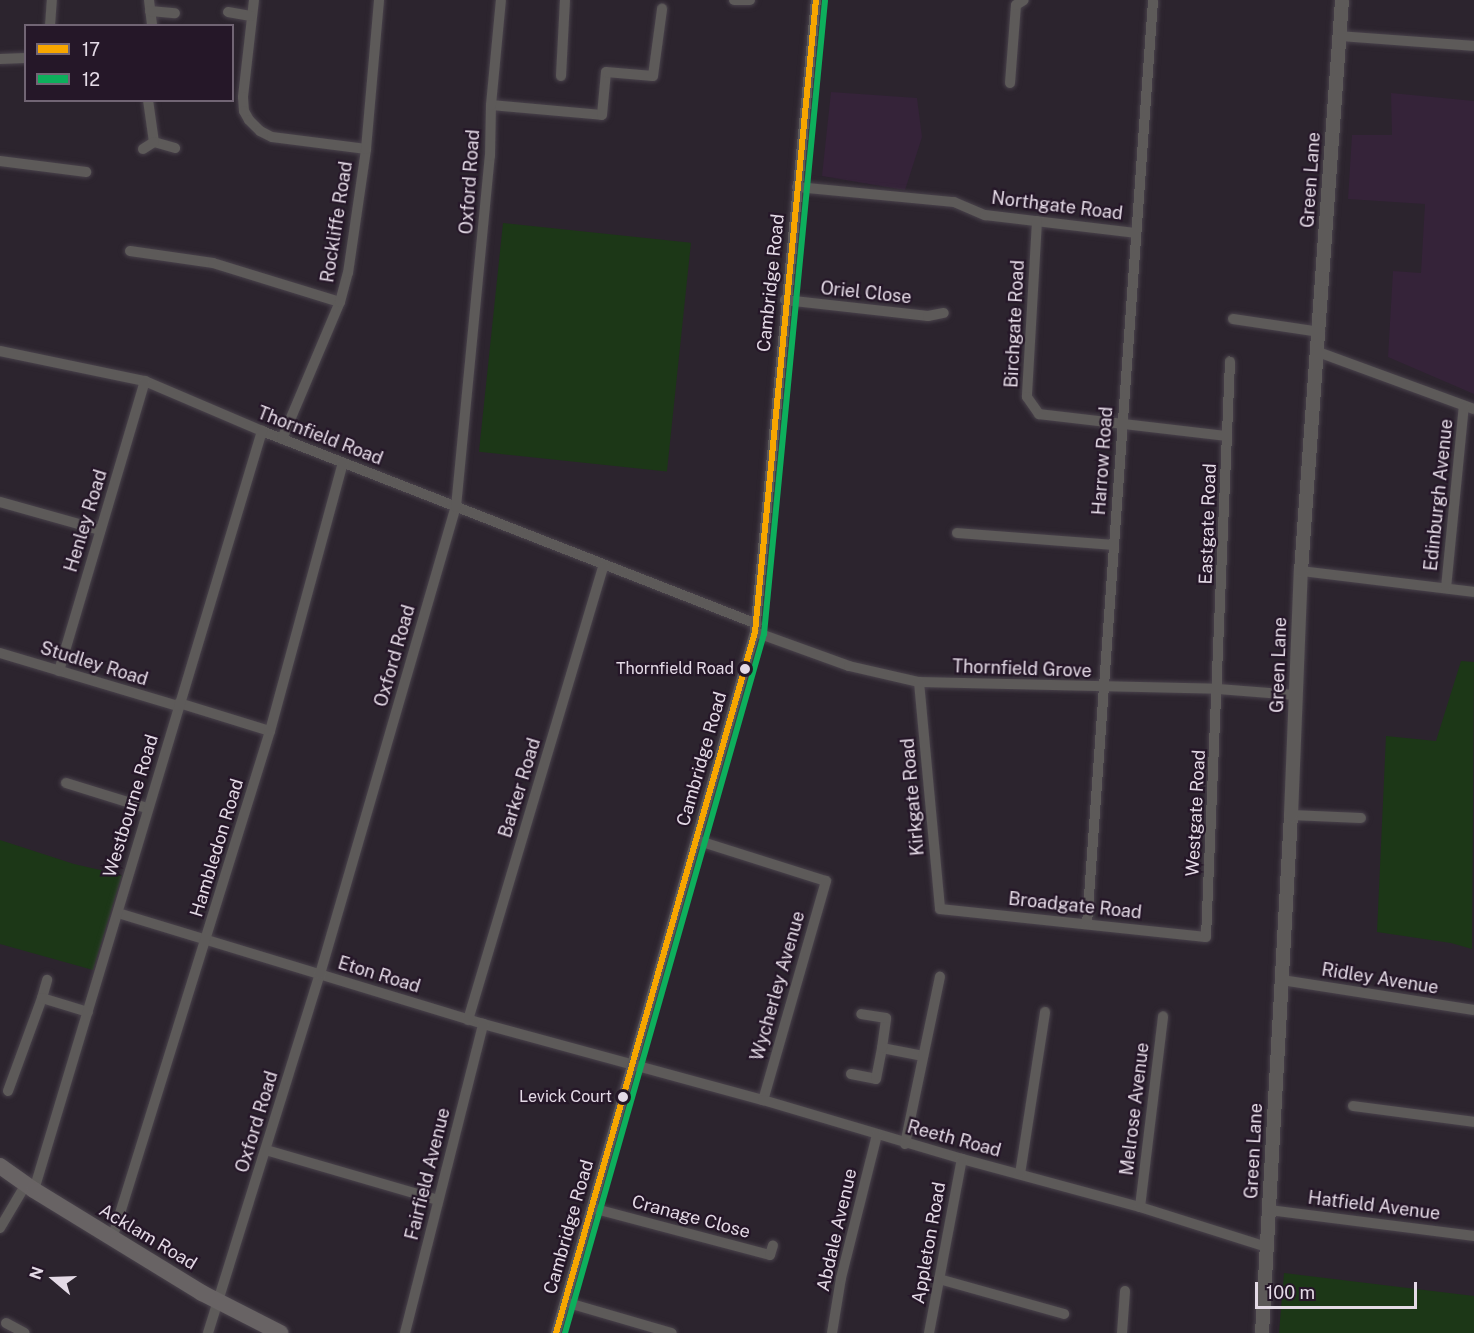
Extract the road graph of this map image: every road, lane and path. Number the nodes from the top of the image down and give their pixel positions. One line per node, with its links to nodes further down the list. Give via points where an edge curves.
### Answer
1 (52, 0): 17 (street)
2 (254, 0): 16 (street)
3 (379, 0): 30 (street, Rockliffe Road)
4 (501, 0): 26 (street, Oxford Road)
5 (565, 0): 23 (street)
6 (734, 0): 7 (street)
7 (750, 0)
8 (816, 0): 33 (street, Cambridge Road)
9 (1024, 0): 24 (street, via 1016,5)
10 (1152, 0): 35 (street, Harrow Road)
11 (1342, 0): 19 (street, Green Lane)
12 (149, 6): 15 (street); 18 (street)
13 (662, 9): 26 (street, via 653,76 606,72 602,115)
14 (228, 12): 16 (street)
15 (175, 13)
16 (251, 16): 30 (street, via 243,97 249,120 272,137)
17 (50, 24)
18 (152, 24)
19 (1339, 36): 20 (street); 41 (street, Green Lane)
20 (1474, 45)
21 (24, 58): 22 (street)
22 (0, 59)
23 (561, 76)
24 (1010, 83)
25 (148, 102): 27 (street)
26 (491, 105): 53 (street, Oxford Road, via 490,156)
27 (154, 142): 28 (street); 29 (street)
28 (143, 148)
29 (175, 148)
30 (366, 149): 38 (street, Rockliffe Road, via 354,240)
31 (0, 161): 32 (street)
32 (86, 172)
33 (797, 187): 34 (street, Northgate Road, via 954,202 985,215); 37 (street, Cambridge Road)
34 (1037, 221): 35 (street, Northgate Road); 47 (street, Birchgate Road, via 1027,397 1039,414)
35 (1136, 233): 47 (street, Harrow Road)
36 (130, 251): 38 (street, via 213,263)
37 (785, 300): 39 (street, Oriel Close, via 928,316); 61 (street, Cambridge Road)
38 (340, 302): 50 (street, Rockliffe Road)
39 (944, 313)
40 (1233, 319): 41 (street)
41 (1320, 332): 43 (street, Green Lane)
42 (0, 351): 45 (street, Thornfield Road)
43 (1318, 352): 46 (street); 58 (street, Green Lane)
44 (1230, 361): 49 (street, Eastgate Road)
45 (145, 381): 48 (street, Thornfield Road); 54 (street, Henley Road)
46 (1469, 407): 59 (street, Edinburgh Avenue)
47 (1122, 423): 49 (street, Birchgate Road); 56 (street, Harrow Road)
48 (261, 431): 50 (street, Thornfield Road); 68 (street, Westbourne Road)
49 (1227, 436): 66 (street, Eastgate Road)
50 (282, 439): 51 (street, Thornfield Road)
51 (343, 462): 53 (street, Thornfield Road); 69 (street, Hambledon Road)
52 (0, 502): 54 (street)
53 (456, 507): 57 (street, Thornfield Road); 80 (street, Oxford Road)
54 (100, 530): 63 (street, Henley Road)
55 (957, 532): 56 (street)
56 (1113, 545): 65 (street, Harrow Road)
57 (603, 566): 61 (street, Thornfield Road); 90 (street, Barker Road)
58 (1301, 571): 59 (street); 67 (street, Green Lane)
59 (1446, 588): 60 (street)
60 (1474, 591)
61 (756, 628): 64 (street, Thornfield Grove, via 849,666); 74 (street, Cambridge Road)
62 (0, 653): 63 (street, Studley Road)
63 (59, 671): 68 (street, Studley Road)
64 (919, 682): 65 (street, Thornfield Grove); 75 (street, Kirkgate Road)
65 (1103, 688): 66 (street, Thornfield Grove); 77 (street, Harrow Road)
66 (1218, 689): 67 (street, Thornfield Grove); 78 (street, Westgate Road)
67 (1295, 695): 72 (street, Green Lane)
68 (178, 705): 69 (street, Studley Road); 71 (street, Westbourne Road)
69 (270, 731): 79 (street, Hambledon Road)
70 (66, 783): 71 (street)
71 (147, 808): 76 (street, Westbourne Road)
72 (1291, 815): 73 (street); 83 (street, Green Lane)
73 (1361, 818)
74 (696, 840): 94 (street, Cambridge Road); 97 (street, Wycherley Avenue, via 826,881)
75 (940, 909): 77 (street, Broadgate Road)
76 (118, 913): 79 (street, Eton Road); 86 (street, Westbourne Road)
77 (1087, 924): 78 (street, Broadgate Road)
78 (1206, 937)
79 (206, 939): 80 (street, Eton Road); 113 (street, Hambledon Road)
80 (320, 974): 90 (street, Eton Road); 102 (street, Oxford Road)
81 (940, 976): 93 (street)
82 (47, 980): 84 (street)
83 (1282, 980): 85 (street, Ridley Avenue); 110 (street, Green Lane)
84 (42, 998): 86 (street); 96 (street)
85 (1474, 1010)
86 (88, 1012): 106 (street, Westbourne Road)
87 (1046, 1012): 105 (street)
88 (861, 1014): 92 (street, via 886,1018)
89 (1163, 1016): 108 (street, Melrose Avenue)
90 (468, 1020): 91 (street, Eton Road)
91 (483, 1024): 94 (street, Eton Road); 107 (street, Fairfield Avenue)
92 (882, 1048): 93 (street); 95 (street, via 876,1079)
93 (923, 1056): 101 (street)
94 (632, 1065): 97 (street, Reeth Road); 109 (street, Cambridge Road)
95 (851, 1074)
96 (8, 1091)
97 (763, 1100): 100 (street, Reeth Road)
98 (1353, 1106): 99 (street)
99 (1474, 1122)
100 (877, 1135): 101 (street, Reeth Road); 128 (street, Abdale Avenue, via 841,1278)
101 (905, 1144): 103 (street, Reeth Road)
102 (266, 1150): 107 (street); 118 (street, Oxford Road)
103 (962, 1160): 105 (street, Reeth Road); 116 (street, Appleton Road)
104 (0, 1166): 106 (main road, Acklam Road)
105 (1020, 1174): 108 (street, Reeth Road)
106 (30, 1187): 111 (street, Westbourne Road); 113 (main road, Acklam Road)
107 (438, 1200): 125 (street, Fairfield Avenue)
108 (1140, 1207): 115 (street, Reeth Road)
109 (592, 1208): 114 (street, Cranage Close, via 770,1256); 119 (street, Cambridge Road)
110 (1269, 1210): 112 (street, Hatfield Avenue); 115 (street, Green Lane)
111 (0, 1228)
112 (1474, 1236)
113 (112, 1239): 118 (main road, Acklam Road)
114 (773, 1245)
115 (1268, 1247): 131 (street, Green Lane)
116 (939, 1279): 120 (street); 129 (street, Appleton Road)
117 (1125, 1291): 130 (street)
118 (218, 1302): 123 (street, Oxford Road); 124 (main road, Acklam Road)
119 (565, 1302): 126 (street, Cambridge Road); 127 (street)
120 (1064, 1314)
121 (6, 1323): 122 (street)
122 (25, 1333)
123 (208, 1333)
124 (280, 1333)
125 (405, 1333)
126 (556, 1333)
127 (672, 1333)
128 (832, 1333)
129 (930, 1333)
130 (1122, 1333)
131 (1262, 1333)

